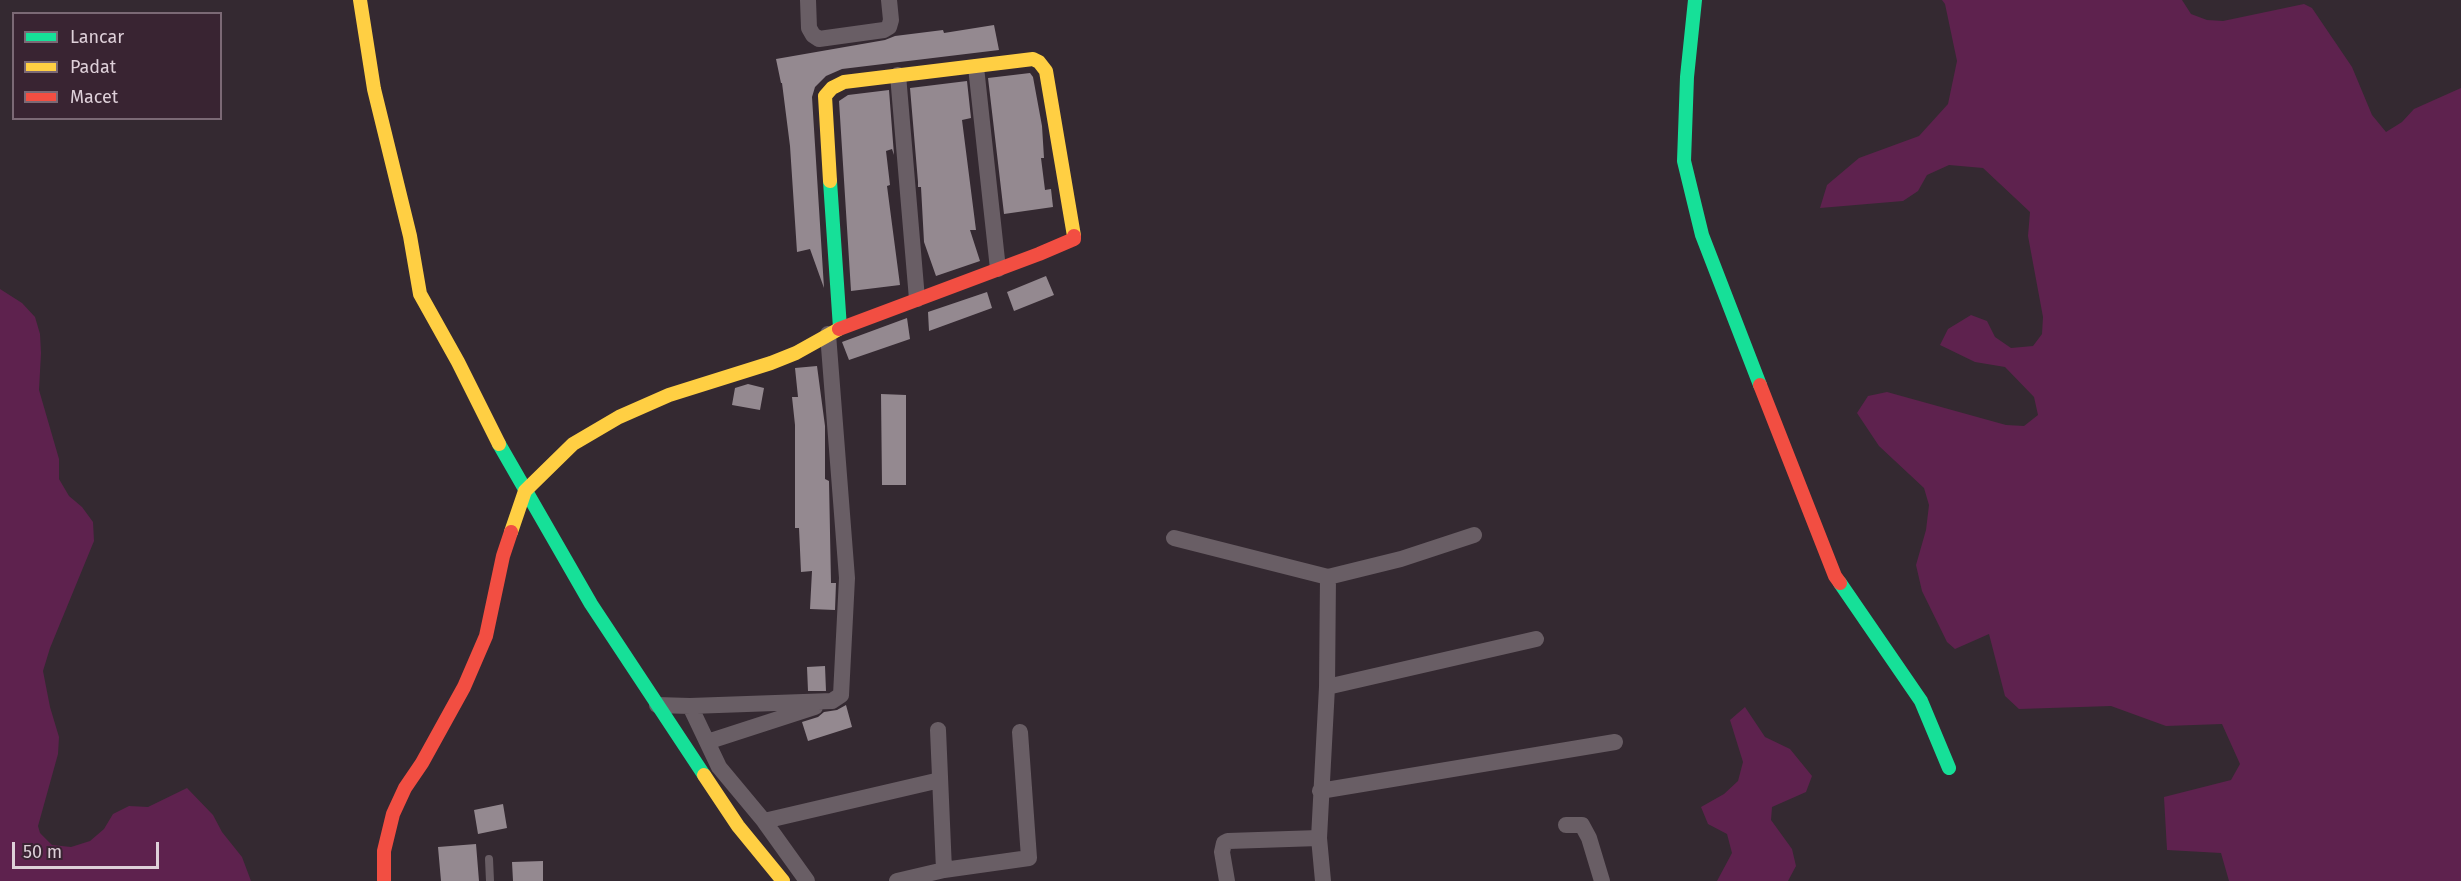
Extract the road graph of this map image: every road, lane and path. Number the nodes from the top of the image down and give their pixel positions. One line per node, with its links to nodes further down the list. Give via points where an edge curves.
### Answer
1 (360, 0): 10 (street, via 374,89 420,294)
2 (808, 0): 3 (street, via 809,28 819,39 884,30 891,20)
3 (890, 0)
4 (1695, 0): 23 (street, via 1684,161 1702,235 1835,576 1921,701)
5 (976, 67): 6 (street); 7 (street); 7 (street, via 1033,59 1046,71 1074,237)
6 (898, 75): 8 (street); 9 (street, via 844,82 825,96)
7 (998, 270): 8 (street)
8 (917, 299): 9 (street)
9 (834, 331): 10 (street, via 796,353 669,395 619,417 573,444); 16 (street, via 847,578 842,692)
10 (525, 491): 17 (street, via 591,604); 31 (street, via 503,556 486,636 464,687 393,814 384,851)
11 (1474, 535): 13 (street, via 1401,559)
12 (1174, 538): 13 (street)
13 (1328, 576): 15 (street)
14 (1536, 639): 15 (street)
15 (1327, 687): 25 (street)
16 (832, 701): 18 (street); 21 (street)
17 (657, 705): 18 (street); 33 (street, via 738,826)
18 (690, 706): 21 (street)
19 (938, 730): 24 (street)
20 (1020, 732): 30 (street, via 1029,858)
21 (707, 742): 26 (street, via 719,767)
22 (1615, 742): 25 (street)
23 (1949, 768)
24 (940, 780): 26 (street); 30 (street)
25 (1320, 791): 28 (street)
26 (764, 821): 34 (street)
27 (1566, 825): 38 (street, via 1582,825)
28 (1319, 838): 36 (street, via 1228,841 1222,852); 37 (street)
29 (489, 859): 32 (lane)
30 (944, 870): 35 (street)
31 (384, 881)
32 (490, 881)
33 (783, 881)
34 (807, 881)
35 (897, 881)
36 (1227, 881)
37 (1323, 881)
38 (1602, 881)

